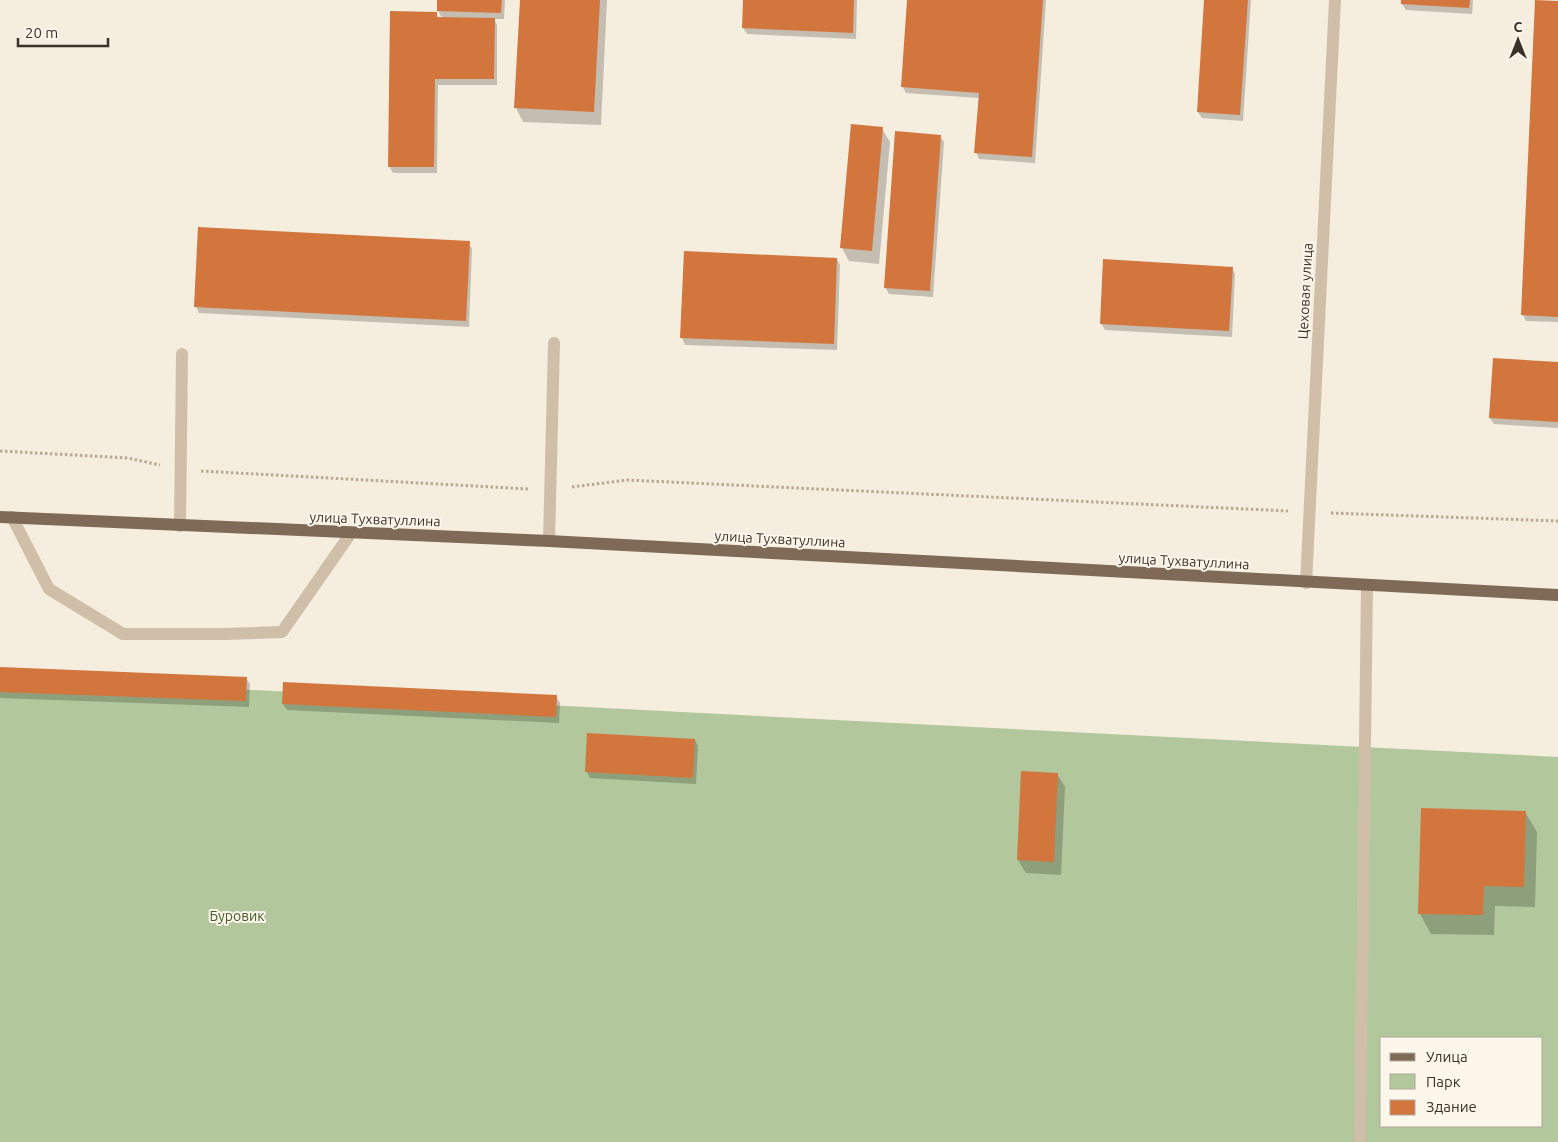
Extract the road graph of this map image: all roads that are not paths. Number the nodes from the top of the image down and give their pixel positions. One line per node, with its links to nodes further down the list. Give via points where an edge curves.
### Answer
1 (1334, 0): 8 (street, Цеховая улица)
2 (554, 343): 7 (street)
3 (182, 354): 5 (street)
4 (6, 517): 5 (main road, улица Тухватуллина); 6 (street, via 49,589 123,634 282,632)
5 (180, 526): 6 (main road, улица Тухватуллина)
6 (351, 533): 7 (main road, улица Тухватуллина)
7 (549, 541): 8 (main road, улица Тухватуллина)
8 (1306, 583): 9 (main road, улица Тухватуллина)
9 (1367, 586): 10 (main road, улица Тухватуллина); 11 (street)
10 (1558, 595)
11 (1360, 1142)

